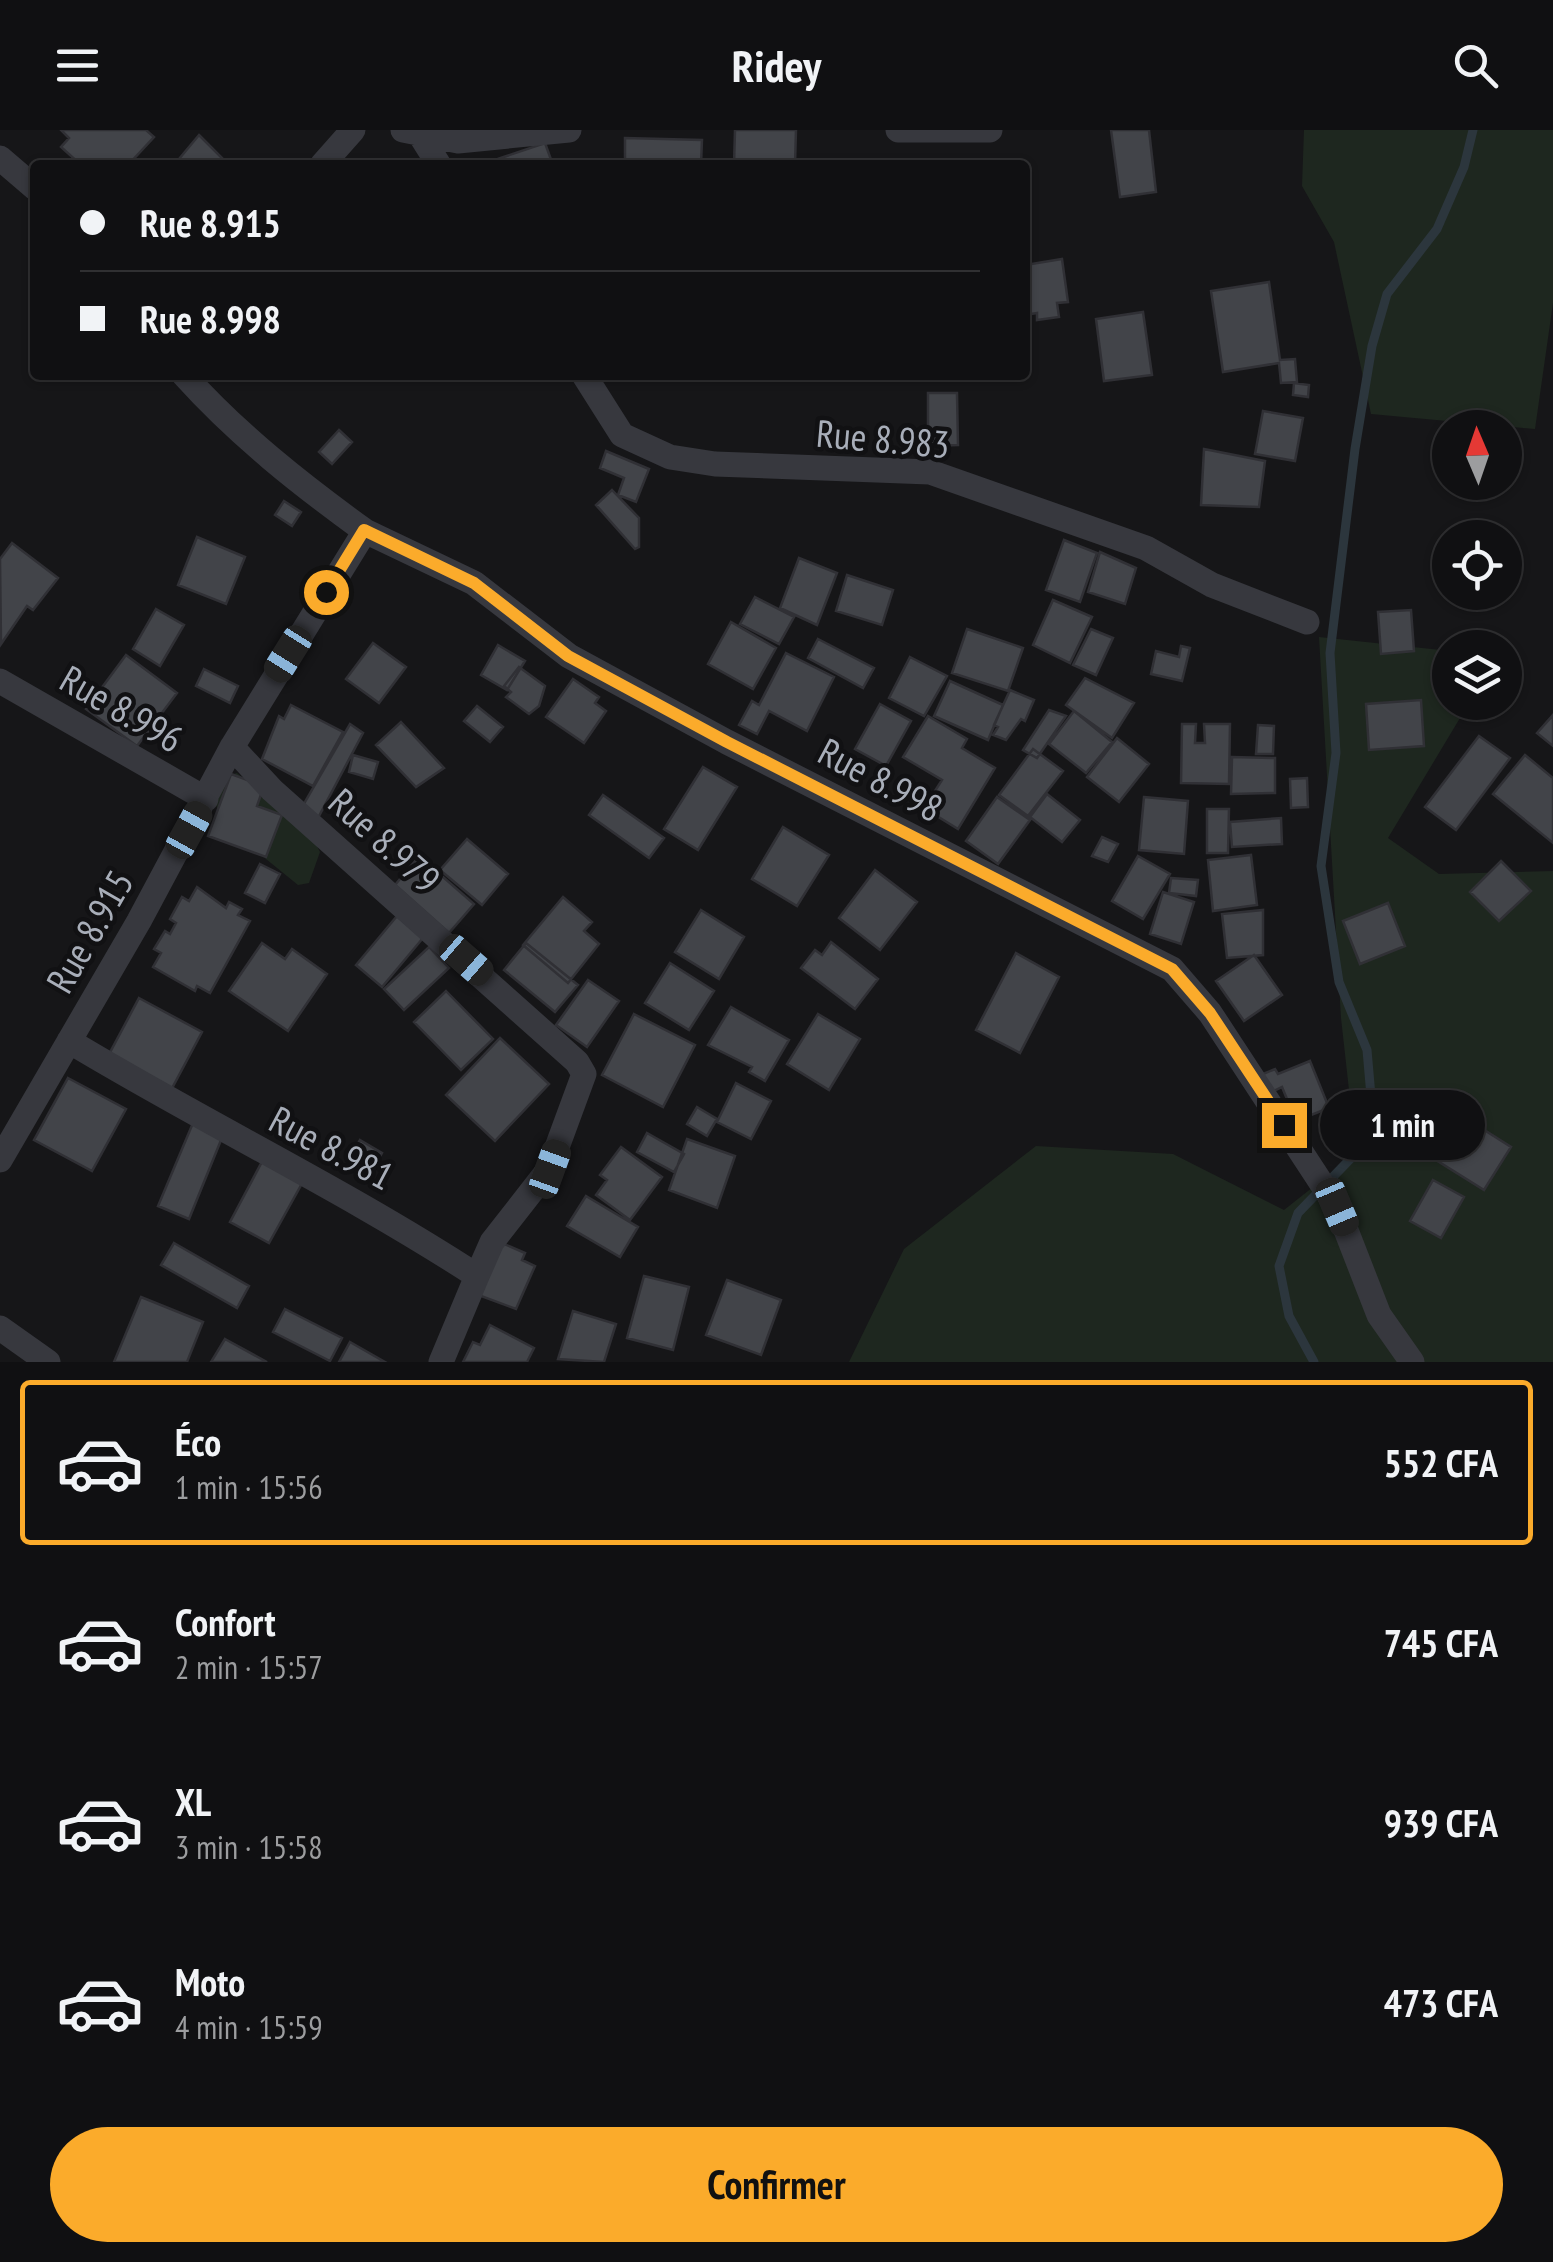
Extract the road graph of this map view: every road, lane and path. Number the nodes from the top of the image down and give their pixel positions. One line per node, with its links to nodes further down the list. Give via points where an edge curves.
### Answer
1 (353, 130): 7 (street)
2 (569, 130): 5 (street, via 458,140)
3 (898, 130): 4 (street)
4 (990, 130)
5 (411, 132): 8 (street)
6 (0, 158): 9 (street)
7 (326, 160)
8 (435, 160)
9 (30, 184)
10 (188, 380): 12 (street, via 303,486)
11 (587, 380): 13 (street, Rue 8.983, via 622,435 670,457 930,472 1146,548 1212,584)
12 (364, 530): 15 (street, Rue 8.915); 23 (street, Rue 8.998, via 474,583 568,656 1172,969 1210,1013 1337,1207 1379,1315)
13 (1307, 622)
14 (0, 681): 16 (street, Rue 8.996)
15 (232, 747): 16 (street, Rue 8.915); 19 (street, Rue 8.979, via 584,1074 550,1169 492,1242)
16 (206, 799): 17 (street, Rue 8.915)
17 (68, 1041): 18 (street, Rue 8.915); 19 (street, Rue 8.981)
18 (0, 1160)
19 (477, 1276): 22 (street)
20 (0, 1328): 21 (street)
21 (48, 1362)
22 (441, 1362)
23 (1412, 1362)

